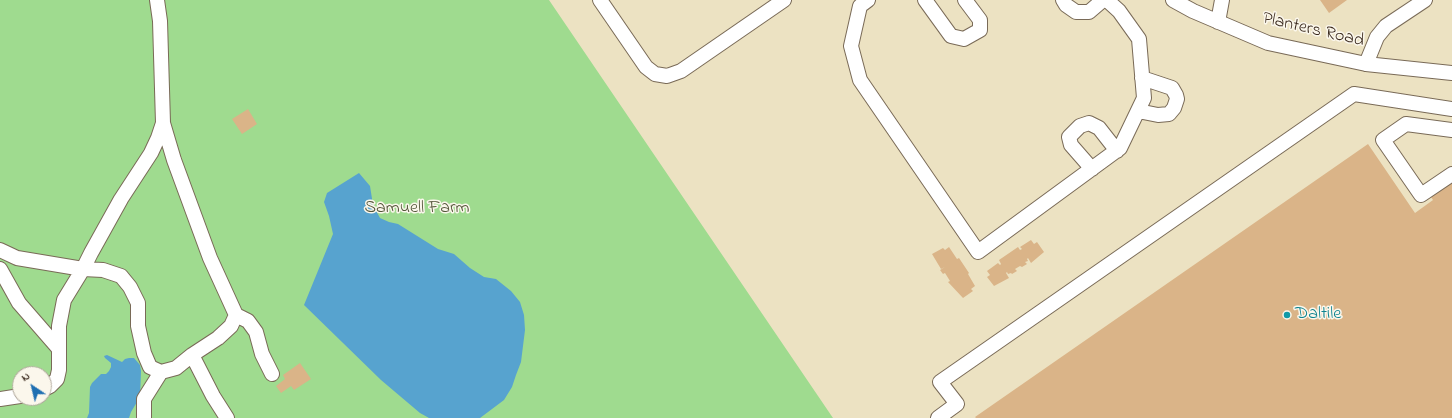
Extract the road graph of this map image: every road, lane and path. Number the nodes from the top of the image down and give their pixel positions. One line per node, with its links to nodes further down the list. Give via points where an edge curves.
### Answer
1 (157, 0): 19 (street)
2 (600, 0): 3 (street, via 646,67 655,74 667,76 681,71)
3 (784, 0)
4 (868, 0): 24 (street, via 860,6 851,46 860,80 978,252)
5 (926, 0): 6 (street, via 951,36 964,39 980,30 980,20)
6 (965, 0)
7 (1063, 0): 8 (street, via 1066,6 1076,12 1090,12)
8 (1103, 0)
9 (1107, 0): 16 (street, via 1119,11 1138,39)
10 (1173, 0): 13 (street, Planters Road)
11 (1222, 0): 13 (street)
12 (1424, 0): 14 (street, via 1386,26 1377,37)
13 (1218, 22): 14 (street, Planters Road, via 1268,44)
14 (1366, 64): 15 (street, Planters Road)
15 (1452, 73)
16 (1142, 78): 18 (street, via 1144,98); 18 (street, via 1172,88 1177,99 1174,108 1168,114)
17 (1452, 109): 39 (street, via 1354,94 940,382 957,404)
18 (1138, 111): 22 (street)
19 (163, 123): 21 (street); 23 (street)
20 (1452, 130): 25 (street, via 1406,124 1383,140 1421,195)
21 (172, 151): 23 (street, via 160,153); 29 (street, via 210,258)
22 (1117, 151): 24 (street); 24 (street, via 1099,128 1089,123 1080,126 1069,137 1071,145)
23 (144, 164): 28 (street)
24 (1092, 169)
25 (1452, 174)
26 (0, 250): 28 (street, via 17,258)
27 (0, 269): 30 (street, via 19,303)
28 (83, 269): 30 (street, via 64,300); 32 (street, via 102,270 121,276 130,287 138,303 138,326 144,353 150,367)
29 (236, 315): 31 (street, via 232,326); 33 (street, via 248,321 256,332 262,354)
30 (58, 349): 34 (street, via 59,370 57,379)
31 (192, 355): 32 (street, via 176,368); 38 (street)
32 (161, 372): 37 (street, via 144,399)
33 (272, 374)
34 (52, 384)
35 (12, 397): 36 (street)
36 (0, 399)
37 (144, 418)
38 (227, 418)
39 (938, 418)

